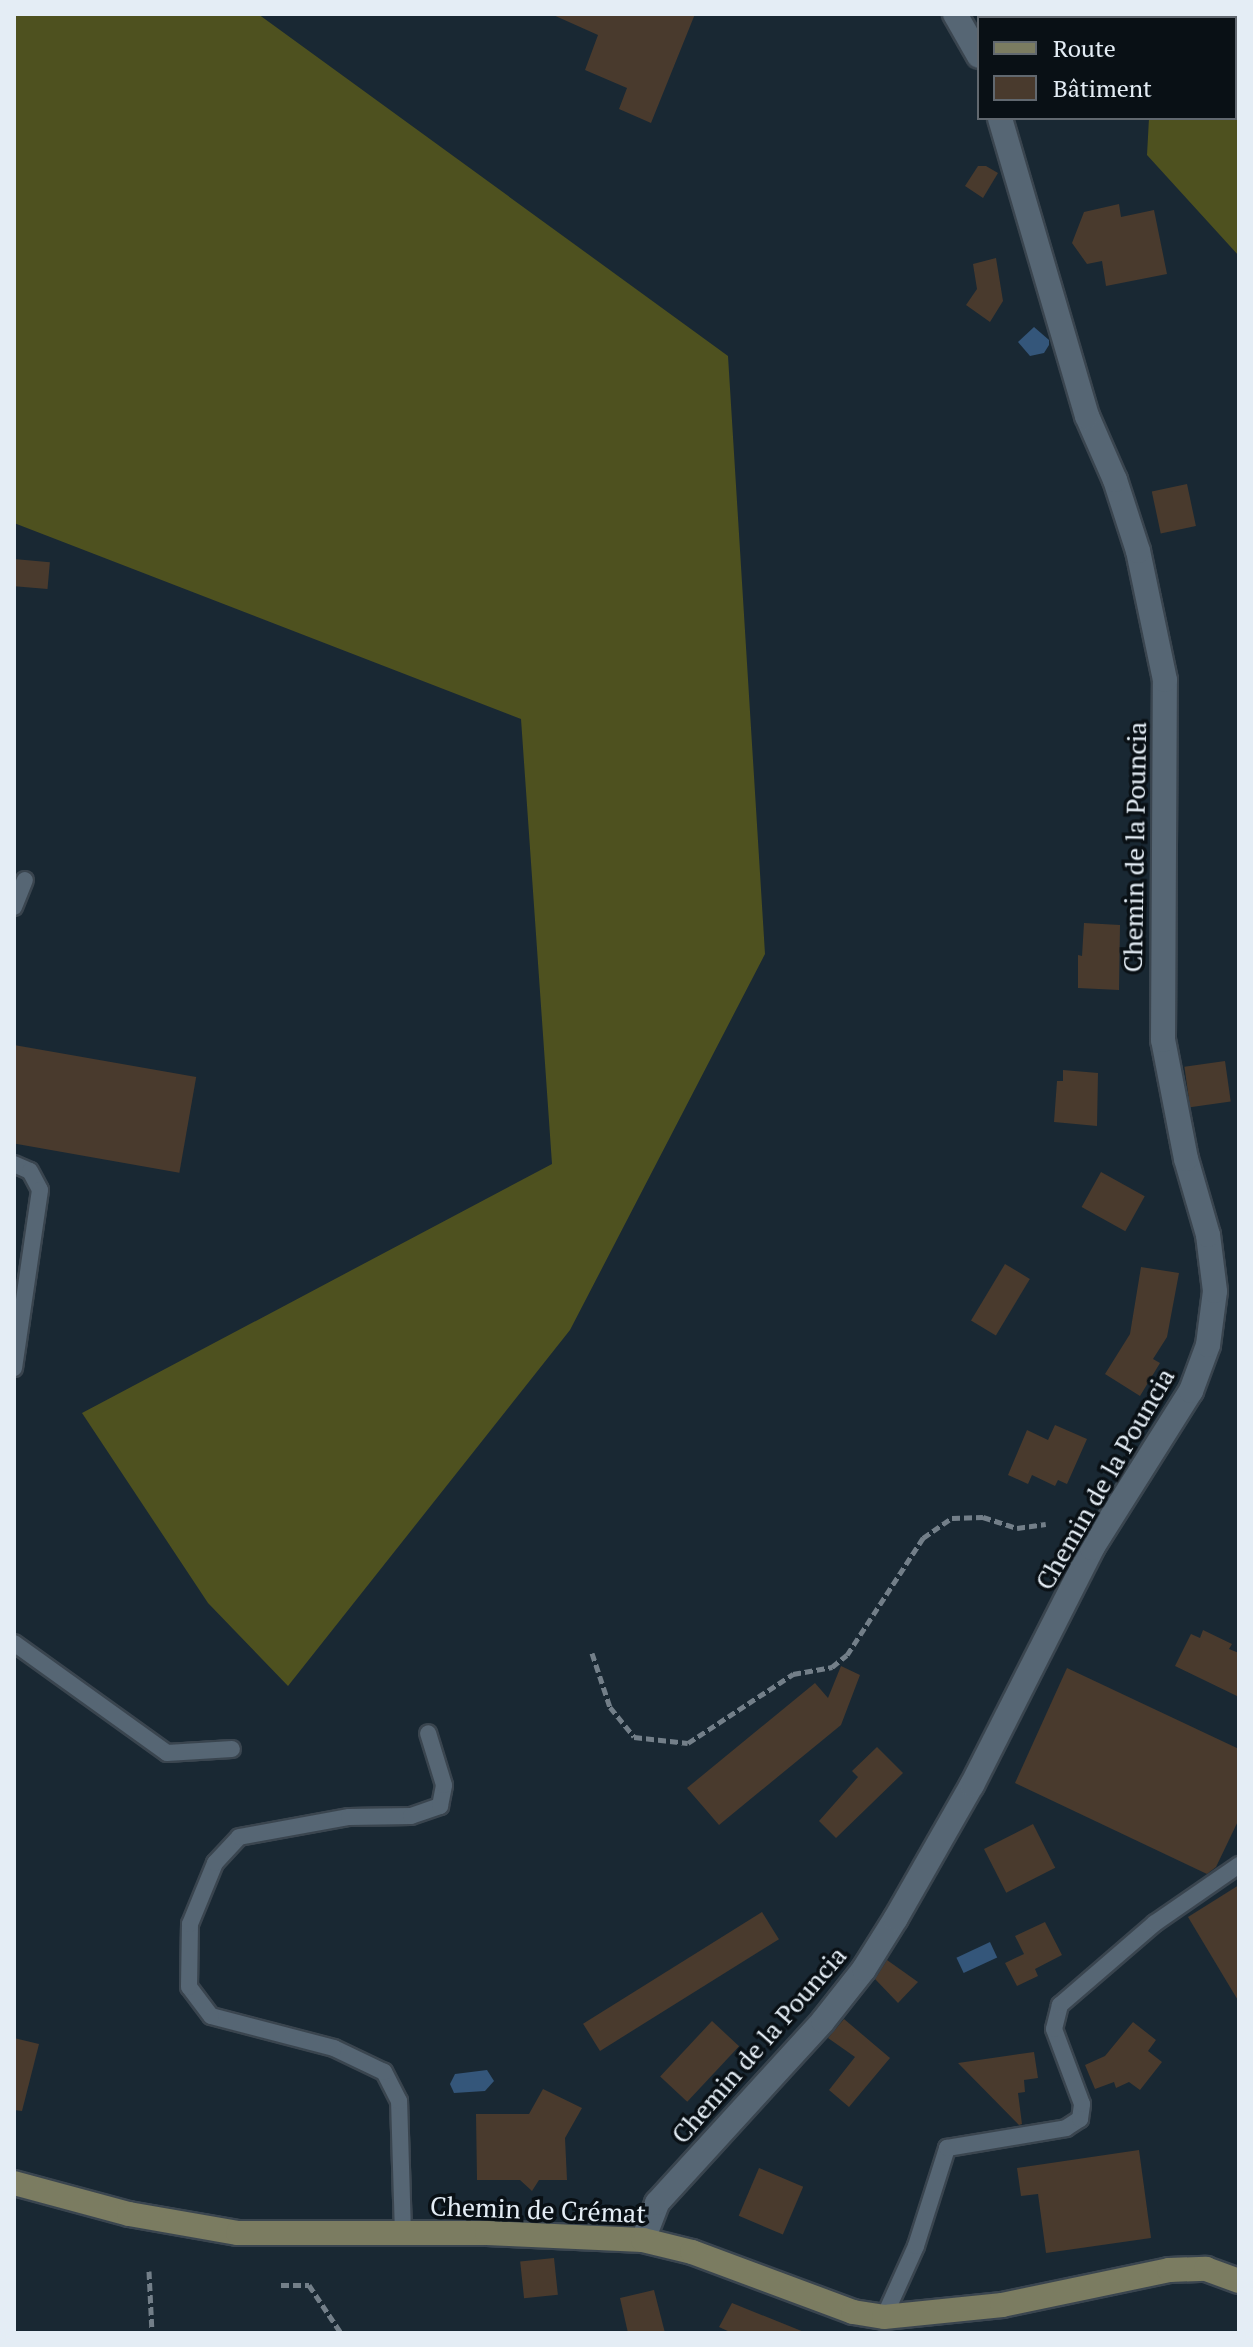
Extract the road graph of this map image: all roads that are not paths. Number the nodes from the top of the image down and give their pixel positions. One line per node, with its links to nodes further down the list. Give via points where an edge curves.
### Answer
1 (955, 14): 2 (street)
2 (977, 52)
3 (1001, 120): 14 (street, Chemin de la Pouncia, via 1087,416 1138,551 1165,680 1162,1026 1186,1159 1208,1235 1215,1291 1208,1345 1191,1391 1092,1548 979,1772 864,1969 657,2203)
4 (25, 880): 5 (lane)
5 (14, 907)
6 (14, 1164): 7 (lane, via 30,1171 40,1190)
7 (14, 1368)
8 (14, 1643): 10 (lane, via 167,1753)
9 (428, 1733): 13 (lane, via 444,1785 440,1806 411,1816 349,1817 239,1837 215,1863 190,1924 189,1987 211,2016 334,2048 384,2072 399,2101)
10 (232, 1749)
11 (1239, 1865): 16 (lane, via 1155,1923 1060,2005 1054,2029 1082,2104 1080,2119 1066,2128 947,2148 916,2246)
12 (14, 2183): 13 (street, Chemin de Crémat, via 129,2214 238,2233)
13 (403, 2234): 14 (street, Chemin de Crémat)
14 (643, 2240): 16 (street, Chemin de Crémat, via 692,2252 828,2304)
15 (1239, 2281): 16 (street, Chemin de Crémat, via 1206,2269 1169,2270 1002,2305)
16 (884, 2317)

